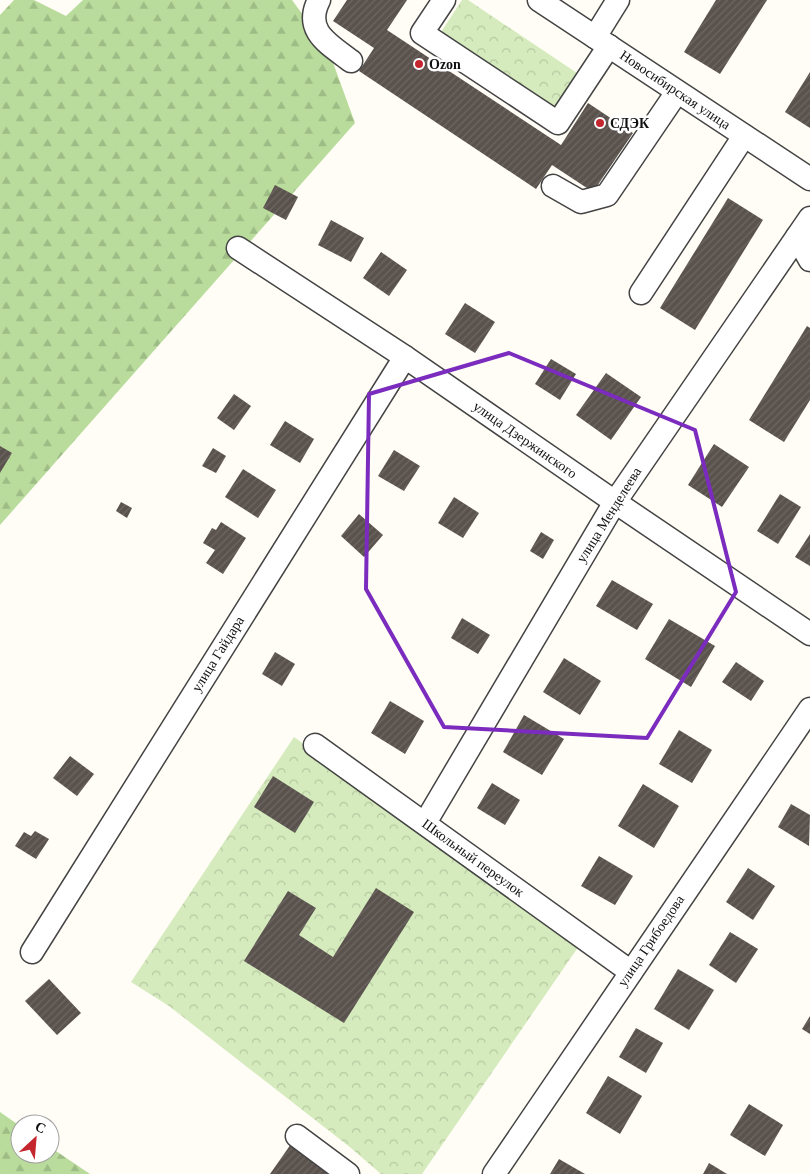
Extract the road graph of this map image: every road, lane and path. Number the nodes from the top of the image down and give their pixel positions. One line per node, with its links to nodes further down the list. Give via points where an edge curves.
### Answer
1 (319, 0): 6 (street, via 314,10 314,23 323,40)
2 (444, 0): 5 (street, via 422,33 558,123)
3 (539, 0): 5 (street, Новосибирская улица)
4 (618, 0): 5 (street)
5 (602, 42): 7 (street, Новосибирская улица)
6 (351, 61)
7 (677, 92): 8 (street, Новосибирская улица); 10 (street, via 607,195 582,202)
8 (744, 136): 9 (street, Новосибирская улица); 15 (street)
9 (810, 179)
10 (553, 186)
11 (810, 218): 12 (street, улица Менделеева)
12 (797, 237): 14 (street); 17 (street, улица Менделеева)
13 (238, 248): 16 (street, улица Дзержинского)
14 (810, 260)
15 (642, 293)
16 (405, 357): 17 (street, улица Дзержинского); 22 (street, улица Гайдара)
17 (615, 502): 18 (street, улица Дзержинского); 21 (street, улица Менделеева)
18 (810, 634)
19 (810, 709): 23 (street, улица Грибоедова)
20 (315, 745): 21 (street, Школьный переулок)
21 (425, 823): 23 (street, Школьный переулок)
22 (32, 952)
23 (631, 972): 26 (street, улица Грибоедова)
24 (297, 1136): 25 (street)
25 (348, 1174)
26 (494, 1174)

